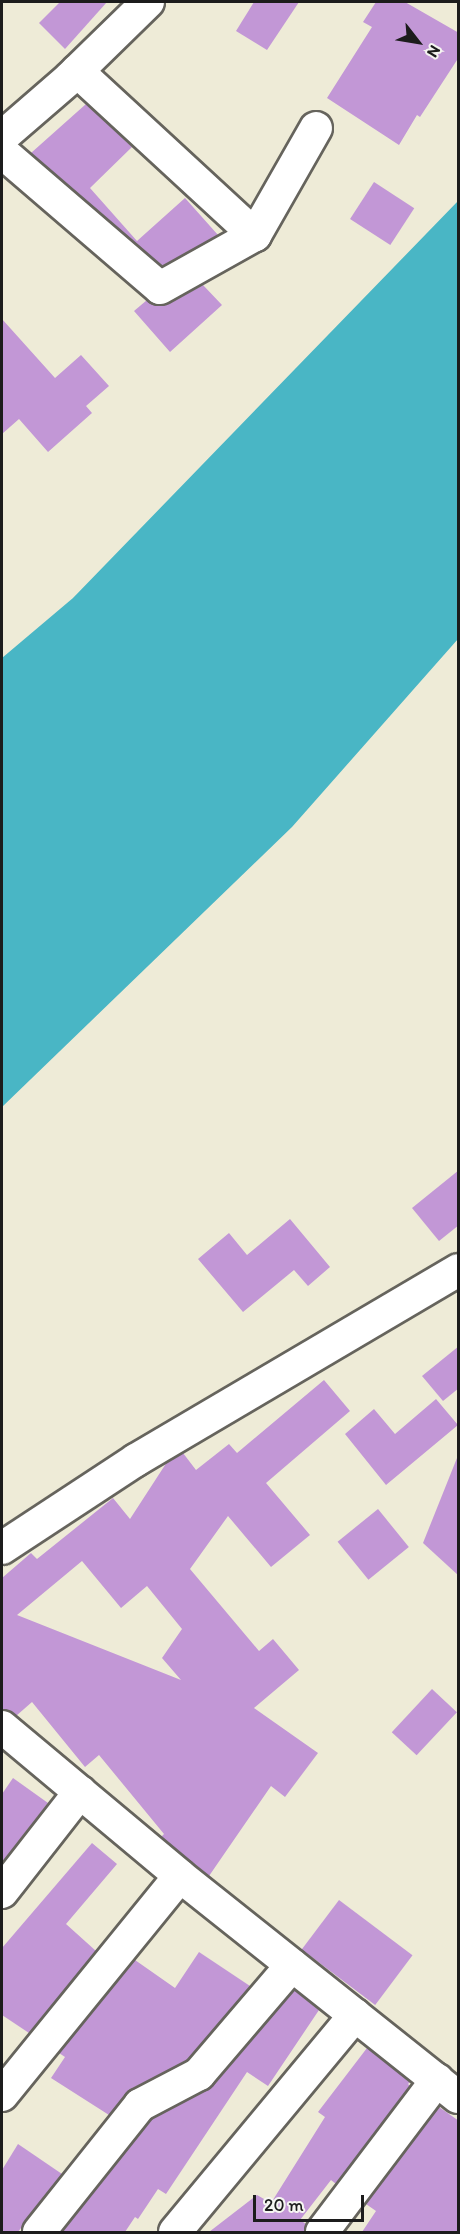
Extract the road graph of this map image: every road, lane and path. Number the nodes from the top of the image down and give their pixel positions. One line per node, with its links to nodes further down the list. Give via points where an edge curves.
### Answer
1 (148, 2): 2 (street)
2 (76, 72): 4 (street); 6 (street)
3 (316, 128): 6 (street)
4 (2, 137)
5 (2, 152): 6 (street, via 160,288)
6 (255, 235)
7 (459, 1270): 8 (street, via 136,1460)
8 (2, 1548)
9 (6, 1740): 10 (street)
10 (80, 1792): 11 (street); 12 (street)
11 (180, 1876): 13 (street); 16 (street)
12 (2, 1892)
13 (292, 1965): 14 (street); 17 (street, via 200,2074 140,2106)
14 (355, 2015): 15 (street); 18 (street)
15 (448, 2088): 19 (street)
16 (2, 2095)
17 (39, 2232)
18 (175, 2232)
19 (322, 2232)

